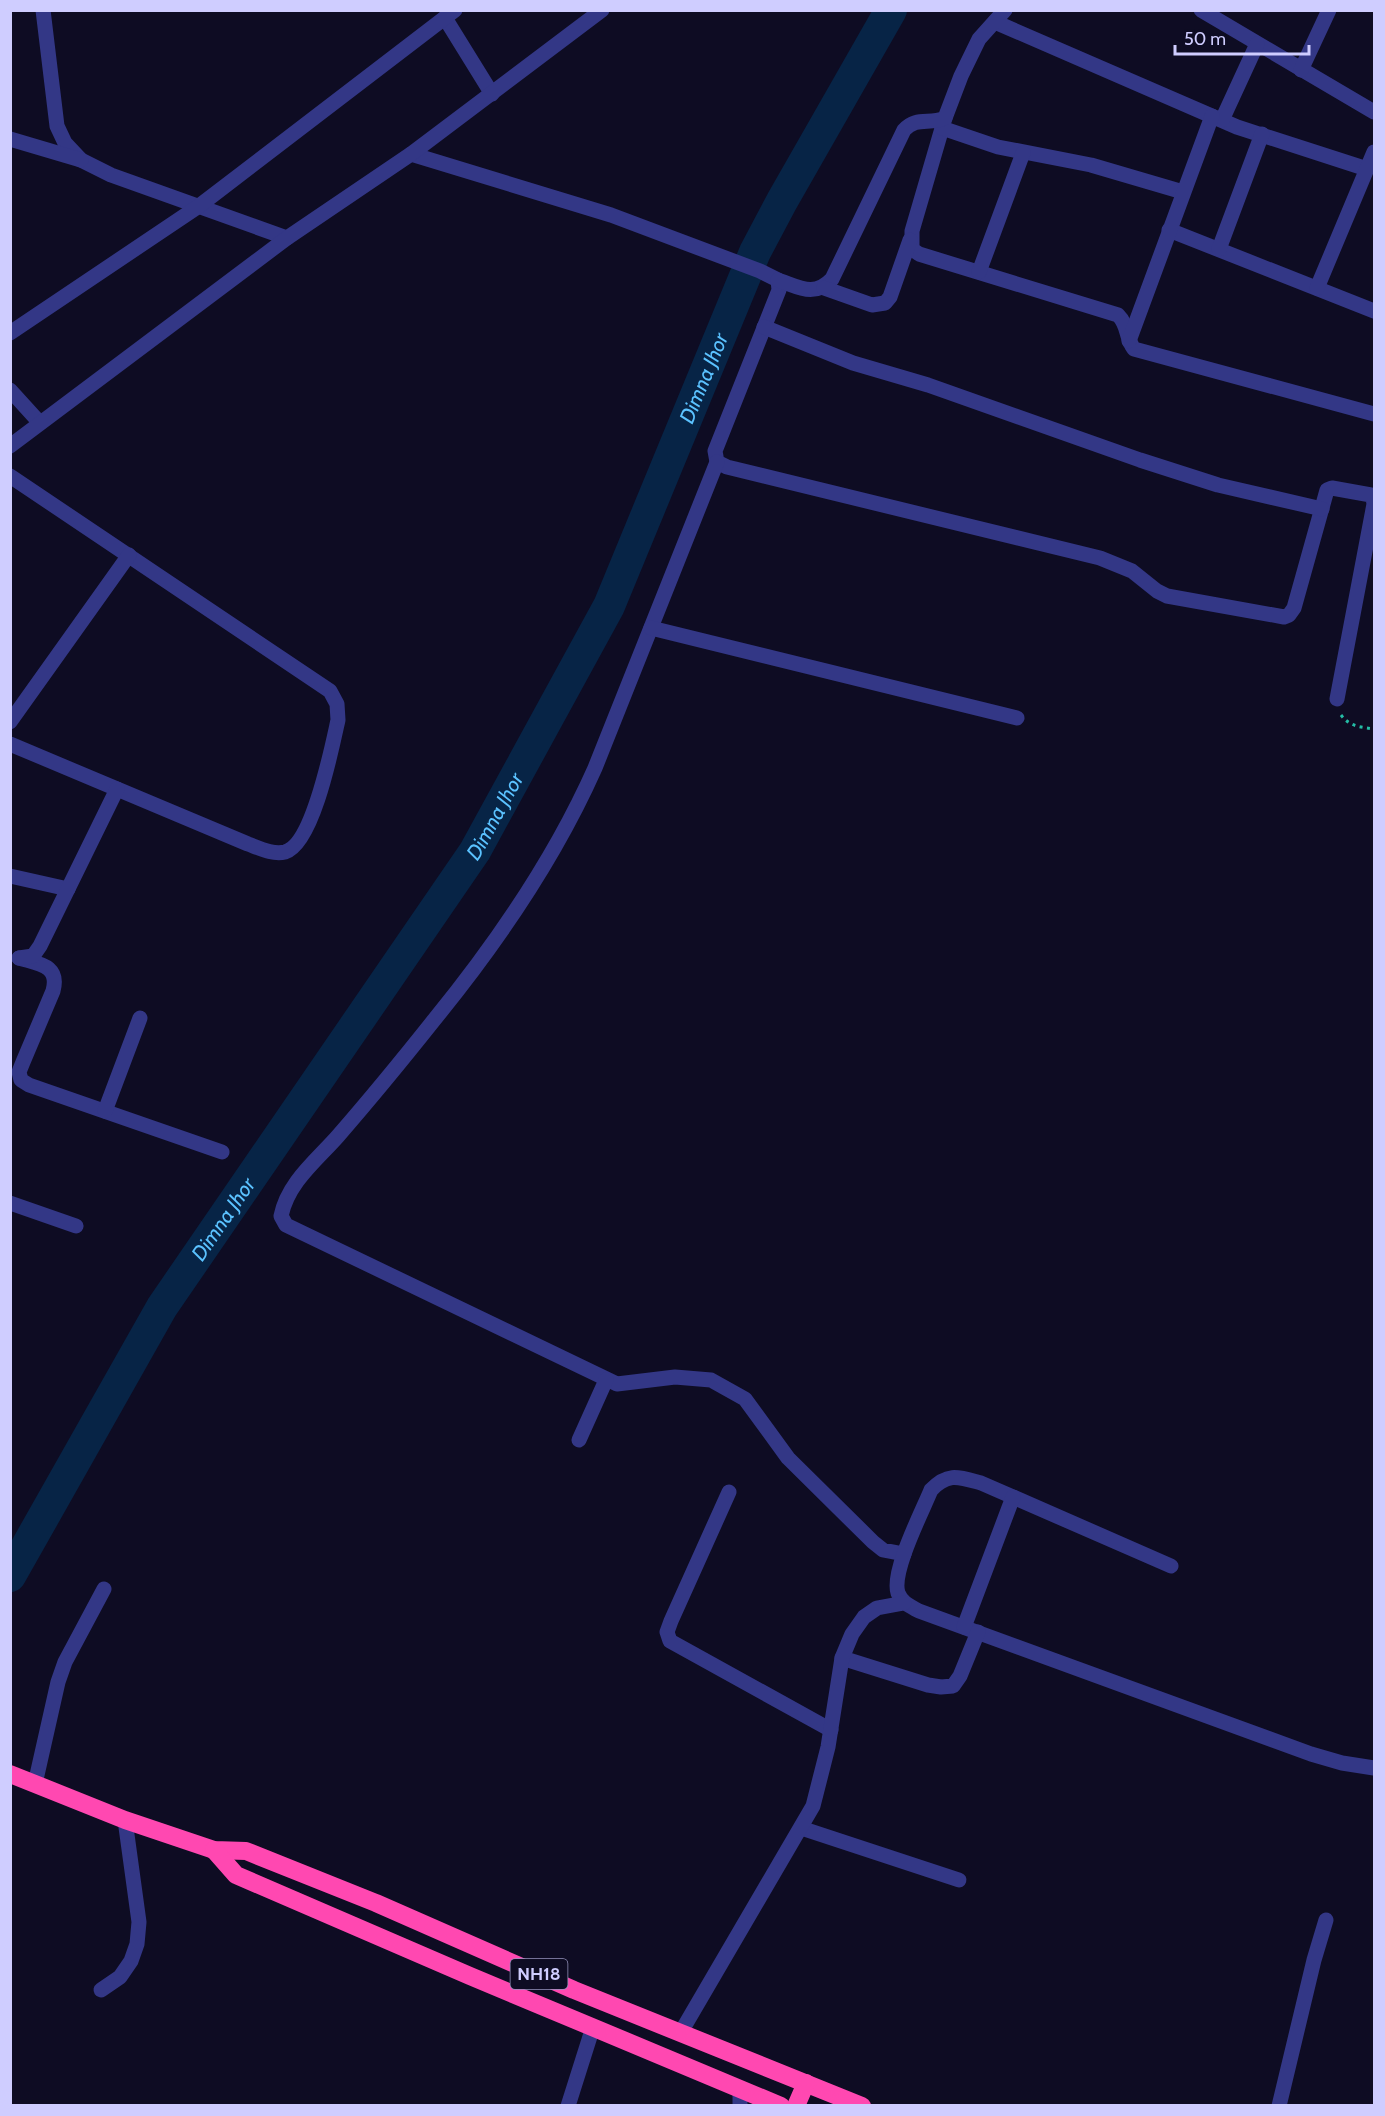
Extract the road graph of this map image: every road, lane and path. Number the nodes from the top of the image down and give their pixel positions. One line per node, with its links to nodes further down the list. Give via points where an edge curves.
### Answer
1 (44, 10): 18 (street, via 57,126 66,144)
2 (602, 10): 9 (street)
3 (1201, 10): 7 (street)
4 (1329, 10): 8 (street)
5 (450, 14): 9 (street); 21 (street)
6 (1000, 16): 11 (street); 12 (street, via 979,39)
7 (1257, 44): 8 (street); 11 (street)
8 (1301, 70): 10 (street)
9 (492, 94): 17 (street)
10 (1374, 112)
11 (1217, 118): 13 (street); 20 (street)
12 (944, 123): 16 (street, via 998,147); 24 (street); 28 (street, via 918,121 904,130 832,279)
13 (1262, 134): 19 (street); 25 (street)
14 (10, 139): 18 (street)
15 (1374, 152): 19 (street)
16 (1023, 153): 20 (street, via 1091,165); 26 (street)
17 (411, 154): 23 (street); 27 (street, via 602,212)
18 (81, 160): 21 (street, via 111,175)
19 (1367, 169): 29 (street)
20 (1184, 192): 22 (street)
21 (199, 206): 23 (street); 32 (street)
22 (1169, 230): 25 (street); 33 (street)
23 (287, 238): 36 (street)
24 (910, 240): 26 (street, via 912,249 919,254); 28 (street, via 885,303 872,304)
25 (1219, 249): 29 (street)
26 (979, 273): 33 (street, via 1118,315 1125,323)
27 (778, 280): 28 (street, via 808,290); 31 (street, via 780,287)
28 (824, 288)
29 (1317, 288): 30 (street)
30 (1374, 310)
31 (764, 327): 38 (street, via 715,451); 41 (street, via 852,363 928,385 1140,460 1218,485)
32 (10, 333)
33 (1128, 342): 35 (street, via 1140,351)
34 (10, 390): 36 (street)
35 (1374, 414)
36 (40, 423): 37 (street)
37 (10, 446)
38 (717, 462): 41 (street, via 1100,558 1132,571 1167,596 1284,617 1294,608); 43 (street)
39 (10, 476): 42 (street)
40 (1374, 496): 41 (street, via 1330,488); 44 (street)
41 (1322, 509)
42 (129, 555): 46 (street); 49 (street, via 330,691 337,704 338,720 310,823 297,843 285,852 248,844)
43 (651, 627): 45 (street); 58 (street, via 581,800 499,935 435,1020 292,1189 281,1216 286,1225)
44 (1337, 699): 47 (path, via 1347,722)
45 (1017, 718)
46 (10, 722)
47 (1374, 729)
48 (10, 744): 49 (street)
49 (117, 789): 51 (street)
50 (10, 876): 51 (street)
51 (68, 889): 52 (street, via 33,956)
52 (15, 957): 54 (street, via 43,966 56,980 19,1072 21,1080)
53 (140, 1018): 54 (street)
54 (105, 1111): 55 (street)
55 (222, 1152)
56 (10, 1203): 57 (street)
57 (76, 1226)
58 (606, 1380): 59 (street); 62 (street, via 617,1384 675,1377 711,1380 745,1399 788,1458 873,1542 883,1550)
59 (579, 1440)
60 (729, 1492): 68 (street, via 671,1621 667,1632 670,1641)
61 (1013, 1497): 62 (street, via 963,1478 939,1482 931,1490); 63 (street); 66 (street)
62 (904, 1554): 65 (street, via 897,1579)
63 (1171, 1566)
64 (104, 1589): 71 (street, via 65,1662)
65 (904, 1603): 66 (street); 67 (street, via 877,1608 864,1617)
66 (971, 1630): 67 (street, via 960,1676 953,1686 928,1685); 69 (street, via 1311,1754)
67 (842, 1658): 68 (street)
68 (831, 1730): 73 (street, via 822,1777)
69 (1374, 1768)
70 (10, 1774): 71 (highway, NH18)
71 (35, 1784): 72 (highway, NH18)
72 (125, 1820): 74 (highway, NH18); 77 (street, via 139,1922 137,1944 120,1977)
73 (801, 1828): 75 (street); 79 (street)
74 (214, 1850): 78 (highway, NH18, via 236,1875); 79 (highway, NH18, via 246,1851)
75 (959, 1880)
76 (1326, 1920): 86 (street)
77 (101, 1990)
78 (593, 2027): 81 (highway, NH18); 82 (street)
79 (681, 2032): 80 (highway, NH18)
80 (806, 2083): 84 (highway); 85 (highway, NH18)
81 (740, 2097): 83 (highway, NH18)
82 (568, 2106)
83 (781, 2106)
84 (796, 2106)
85 (862, 2106)
86 (1279, 2106)

